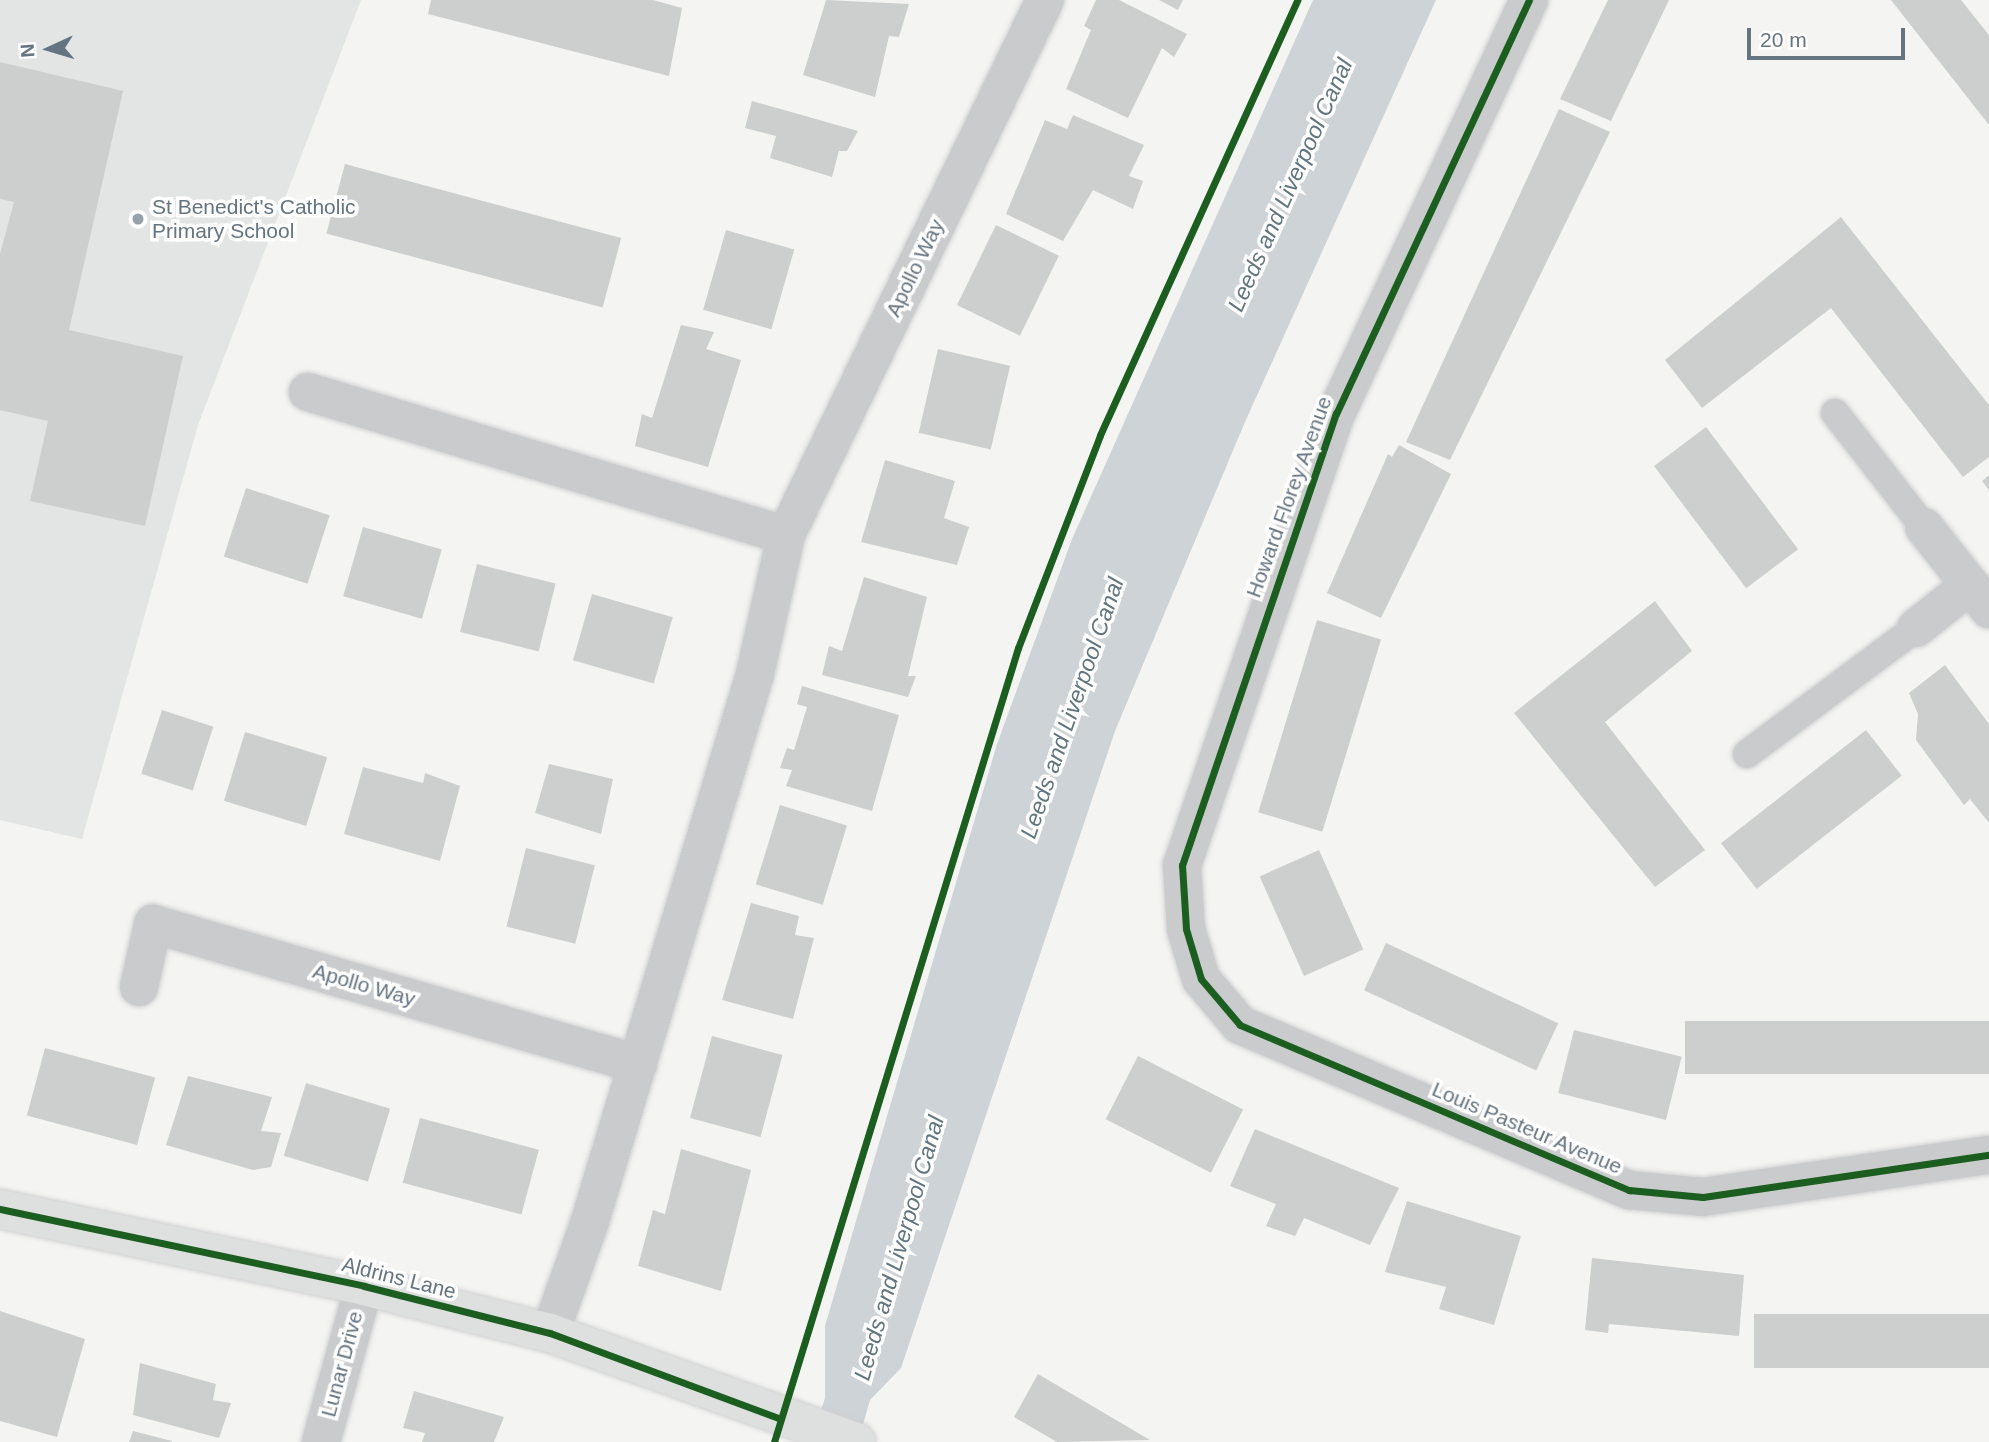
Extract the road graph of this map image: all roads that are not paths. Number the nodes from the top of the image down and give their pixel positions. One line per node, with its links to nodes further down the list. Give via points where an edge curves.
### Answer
1 (1045, 0): 6 (street, Apollo Way)
2 (1529, 0): 10 (street, Howard Florey Avenue, via 1336,413)
3 (308, 392): 6 (street)
4 (1835, 414): 5 (lane)
5 (1924, 527): 7 (street)
6 (786, 535): 12 (street, Apollo Way, via 755,674)
7 (1979, 597): 8 (street)
8 (1916, 628): 9 (lane)
9 (1747, 754)
10 (1181, 865): 13 (street, Louis Pasteur Avenue, via 1186,929 1201,979 1240,1025 1629,1190 1703,1197)
11 (139, 988): 12 (street, Apollo Way, via 153,924)
12 (638, 1064): 16 (street, Apollo Way, via 590,1222)
13 (1989, 1155)
14 (0, 1209): 15 (street, Aldrins Lane)
15 (364, 1286): 16 (street, Aldrins Lane); 17 (street, Lunar Drive)
16 (550, 1333): 18 (street, Aldrins Lane)
17 (321, 1442)
18 (856, 1442)

